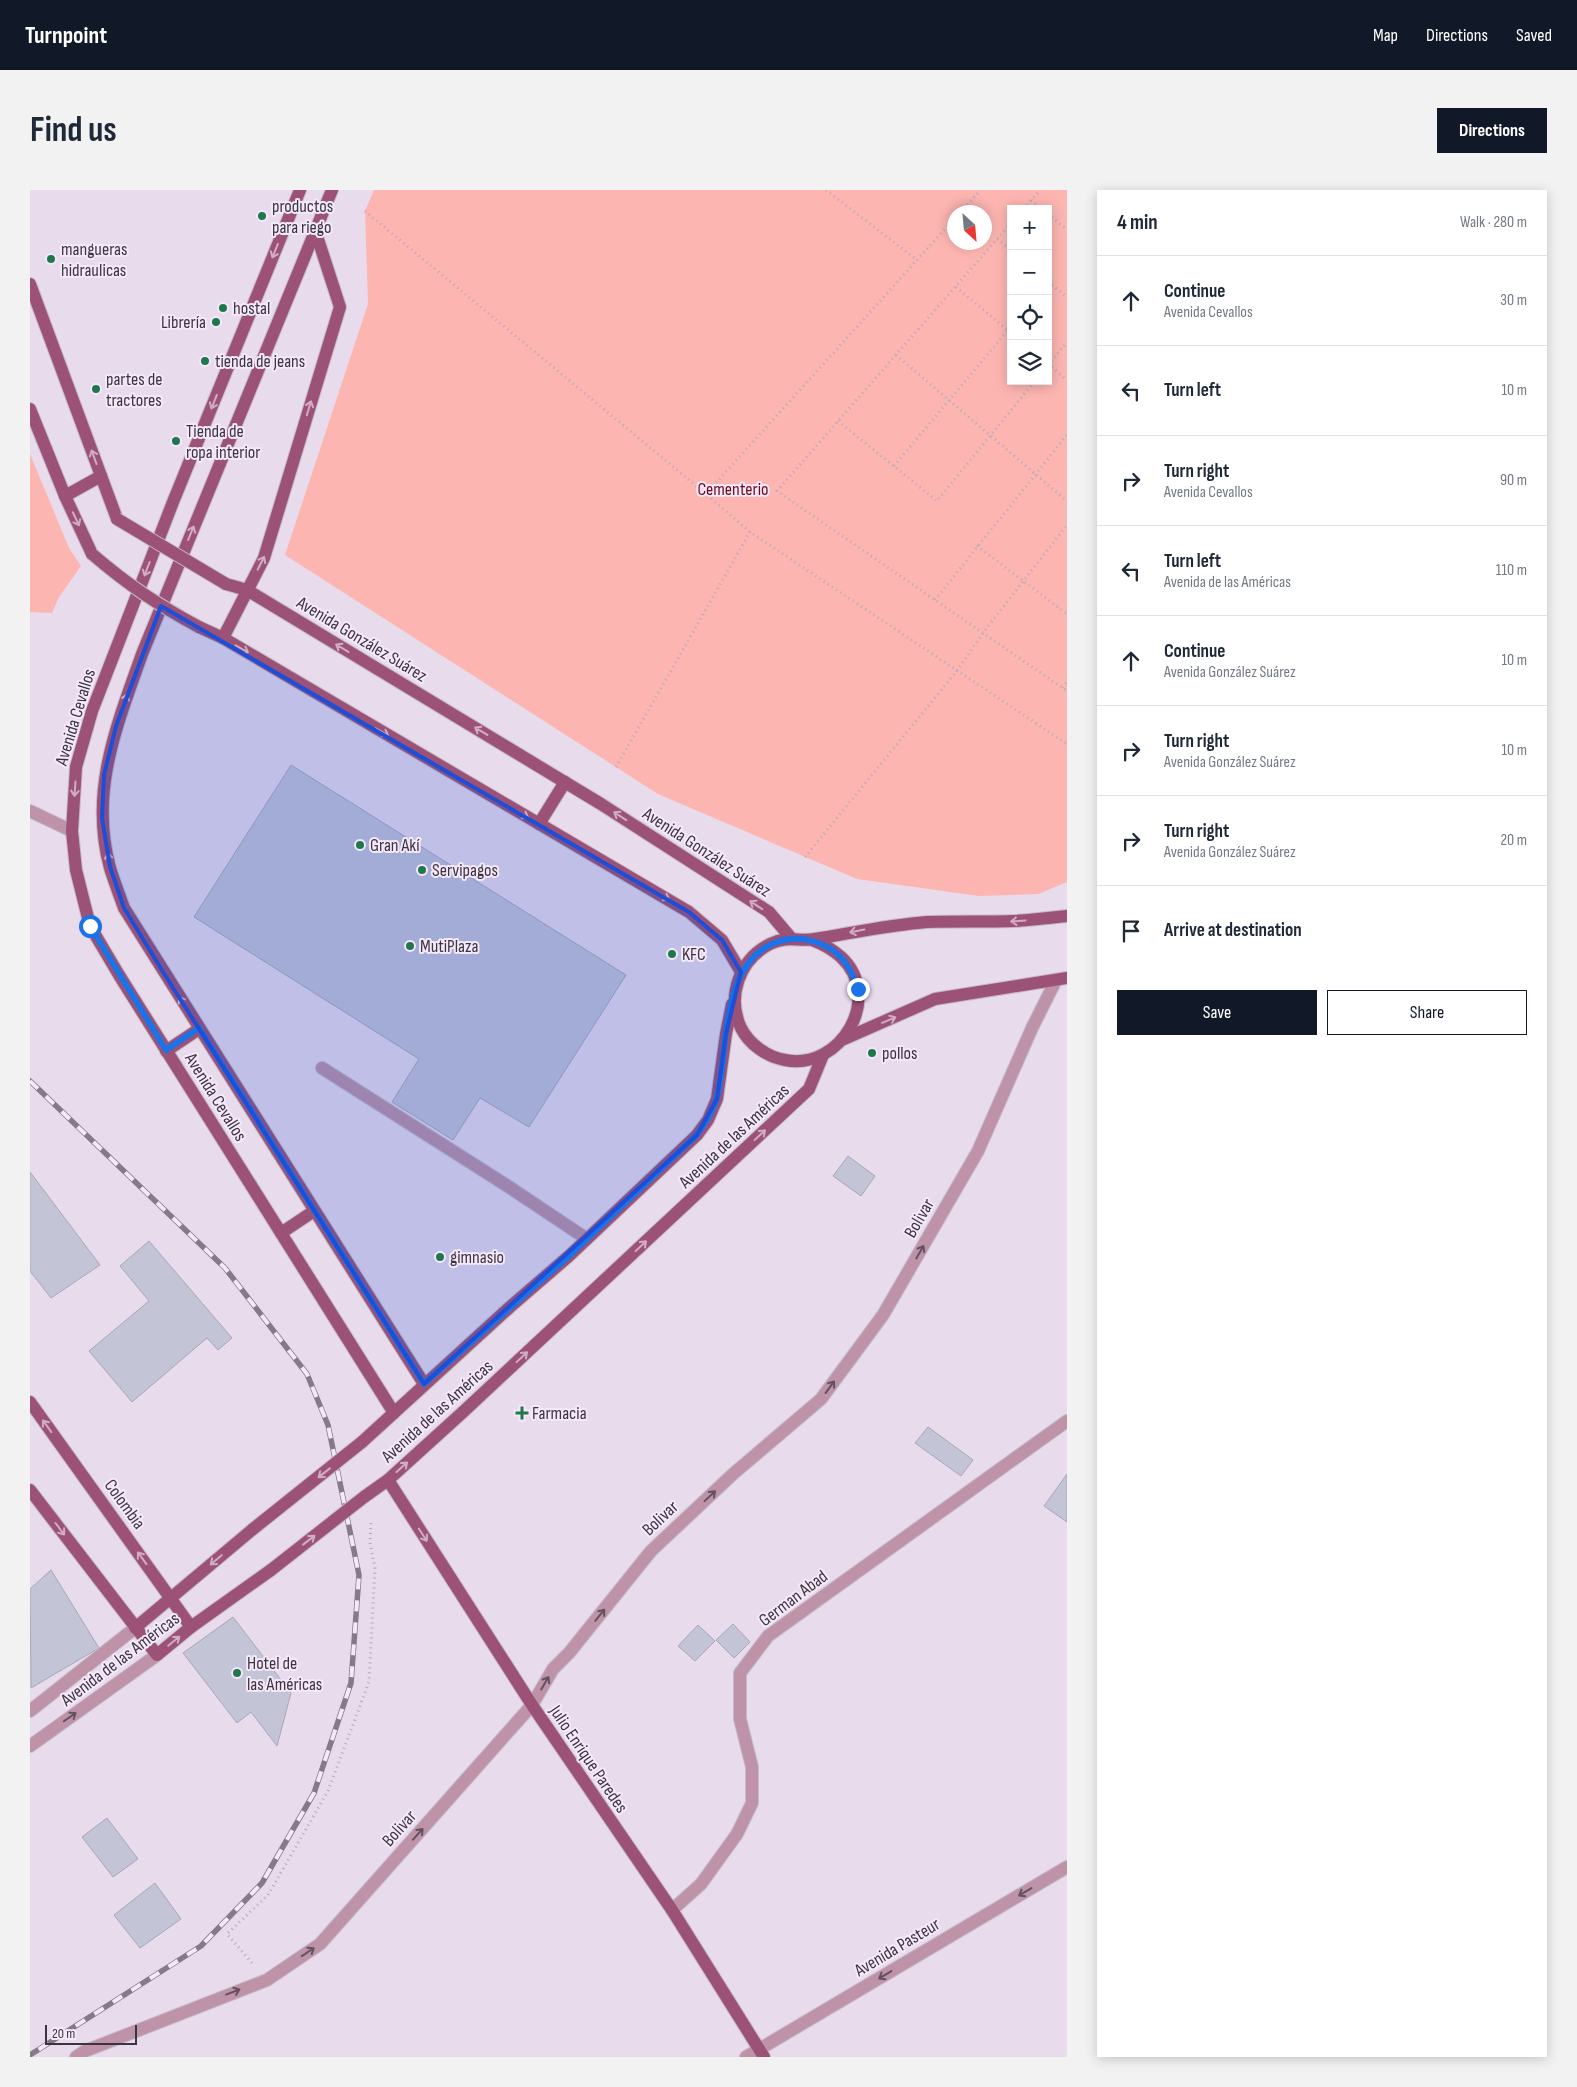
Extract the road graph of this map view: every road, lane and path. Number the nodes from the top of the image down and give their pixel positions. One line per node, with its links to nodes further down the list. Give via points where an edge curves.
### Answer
1 (300, 190): 59 (main road, Avenida Cevallos, one-way to 59, via 92,711 76,767)
2 (332, 190): 14 (main road, Avenida Cevallos)
3 (826, 190): 18 (path)
4 (980, 190): 7 (path)
5 (1040, 190): 6 (path)
6 (1031, 200): 8 (path); 9 (path)
7 (966, 205)
8 (1027, 205)
9 (1037, 205)
10 (365, 211): 39 (path)
11 (1052, 217): 15 (path)
12 (947, 227): 18 (path)
13 (1007, 228): 16 (path)
14 (316, 230): 46 (main road, one-way to 14, via 264,558 340,307); 67 (main road, Avenida Cevallos, one-way to 14, via 124,908 110,867 102,818 104,776 116,726 142,654)
15 (1067, 230)
16 (997, 239): 17 (path); 21 (path)
17 (1007, 247)
18 (917, 260): 39 (path)
19 (30, 284): 38 (main road, Avenida González Suárez, one-way to 19)
20 (1052, 285): 22 (path)
21 (956, 286): 23 (path); 26 (path)
22 (1067, 297)
23 (1007, 330)
24 (1007, 334): 31 (path)
25 (1067, 342): 27 (path)
26 (896, 355): 31 (path); 33 (path)
27 (1052, 359)
28 (1052, 367): 29 (path)
29 (1067, 380)
30 (1032, 385): 35 (path)
31 (949, 401): 35 (path); 36 (path)
32 (30, 409): 40 (main road)
33 (838, 422): 36 (path); 47 (path, via 777,491)
34 (1067, 434): 37 (path)
35 (990, 436): 36 (path, via 937,501); 37 (path)
36 (894, 466)
37 (1036, 474): 41 (path); 44 (path)
38 (101, 476): 40 (main road); 46 (main road, Avenida González Suárez, bridge, via 118,519 226,584)
39 (706, 494): 43 (path)
40 (65, 496): 50 (main road, one-way to 50, bridge, via 92,554 124,582 157,604)
41 (1067, 501)
42 (1067, 525): 45 (path)
43 (750, 532): 51 (path); 55 (path)
44 (977, 546): 45 (path); 47 (path)
45 (1023, 581): 48 (path); 49 (path)
46 (246, 590): 50 (main road); 56 (main road, Avenida González Suárez, one-way to 46)
47 (935, 600): 49 (path)
48 (1067, 614)
49 (983, 633): 51 (path); 53 (path)
50 (223, 638): 58 (main road, one-way to 58)
51 (956, 672): 54 (path); 60 (path)
52 (1067, 681): 53 (path)
53 (1065, 690)
54 (1067, 744)
55 (616, 767)
56 (565, 782): 58 (main road); 62 (main road, Avenida González Suárez, one-way to 56, via 769,912)
57 (30, 811): 59 (street)
58 (539, 824): 64 (main road, one-way to 64, via 689,912 722,940)
59 (72, 831): 69 (main road, Avenida Cevallos, via 76,870 90,926)
60 (805, 857)
61 (1067, 916): 63 (main road, one-way to 63, via 1015,921 927,922)
62 (791, 938): 63 (main road); 64 (main road, via 771,944 754,955)
63 (812, 940): 68 (main road, via 842,958 858,989 858,1007)
64 (741, 972): 66 (main road)
65 (1062, 979): 68 (main road, one-way to 65, via 935,999); 86 (street, Bolivar, one-way to 65, via 552,1669 569,1653 651,1550 732,1474 822,1398 883,1315 978,1151 1032,1028)
66 (735, 992): 70 (main road, via 741,1028 753,1044 768,1055 786,1060 805,1060); 74 (main road, Avenida de las Américas, via 717,1099 708,1120 697,1135)
67 (199, 1028): 69 (main road); 72 (main road, Avenida Cevallos)
68 (844, 1039): 70 (main road)
69 (166, 1050): 73 (main road, Avenida Cevallos)
70 (823, 1055): 79 (main road, Avenida de las Américas, one-way to 70, via 810,1089)
71 (322, 1068): 74 (street)
72 (314, 1211): 73 (main road); 75 (main road, Avenida Cevallos)
73 (281, 1233): 77 (main road, Avenida Cevallos)
74 (587, 1239): 75 (main road, Avenida de las Américas)
75 (424, 1384): 77 (main road, Avenida de las Américas)
76 (30, 1402): 82 (main road, Colombia, one-way to 76)
77 (394, 1413): 82 (main road, Avenida de las Américas, one-way to 82, bridge)
78 (1067, 1421): 90 (street, German Abad, via 768,1636 740,1673 740,1719 752,1767 752,1803 737,1834 701,1884)
79 (388, 1480): 84 (main road, Avenida de las Américas, one-way to 79, bridge); 86 (main road, Julio Enrique Paredes, one-way to 86)
80 (30, 1490): 83 (main road, one-way to 83)
81 (370, 1543): 91 (path, via 375,1568 369,1682 328,1791 268,1895 227,1934)
82 (170, 1598): 83 (main road, Avenida de las Américas); 84 (main road, Colombia)
83 (134, 1628): 85 (main road); 87 (street, Avenida de las Américas)
84 (191, 1628): 85 (main road, Avenida de las Américas, one-way to 84)
85 (157, 1656): 88 (street, Avenida de las Américas, one-way to 85)
86 (532, 1705): 90 (main road, Julio Enrique Paredes); 91 (street, Bolivar, one-way to 86, via 320,1944)
87 (30, 1711)
88 (30, 1746)
89 (1067, 1867): 92 (street, Avenida Pasteur, one-way to 92)
90 (672, 1910): 92 (main road, Julio Enrique Paredes)
91 (267, 1980): 93 (street, Bolivar, one-way to 91)
92 (761, 2053): 94 (street, Avenida Pasteur)
93 (76, 2057)
94 (746, 2057)

